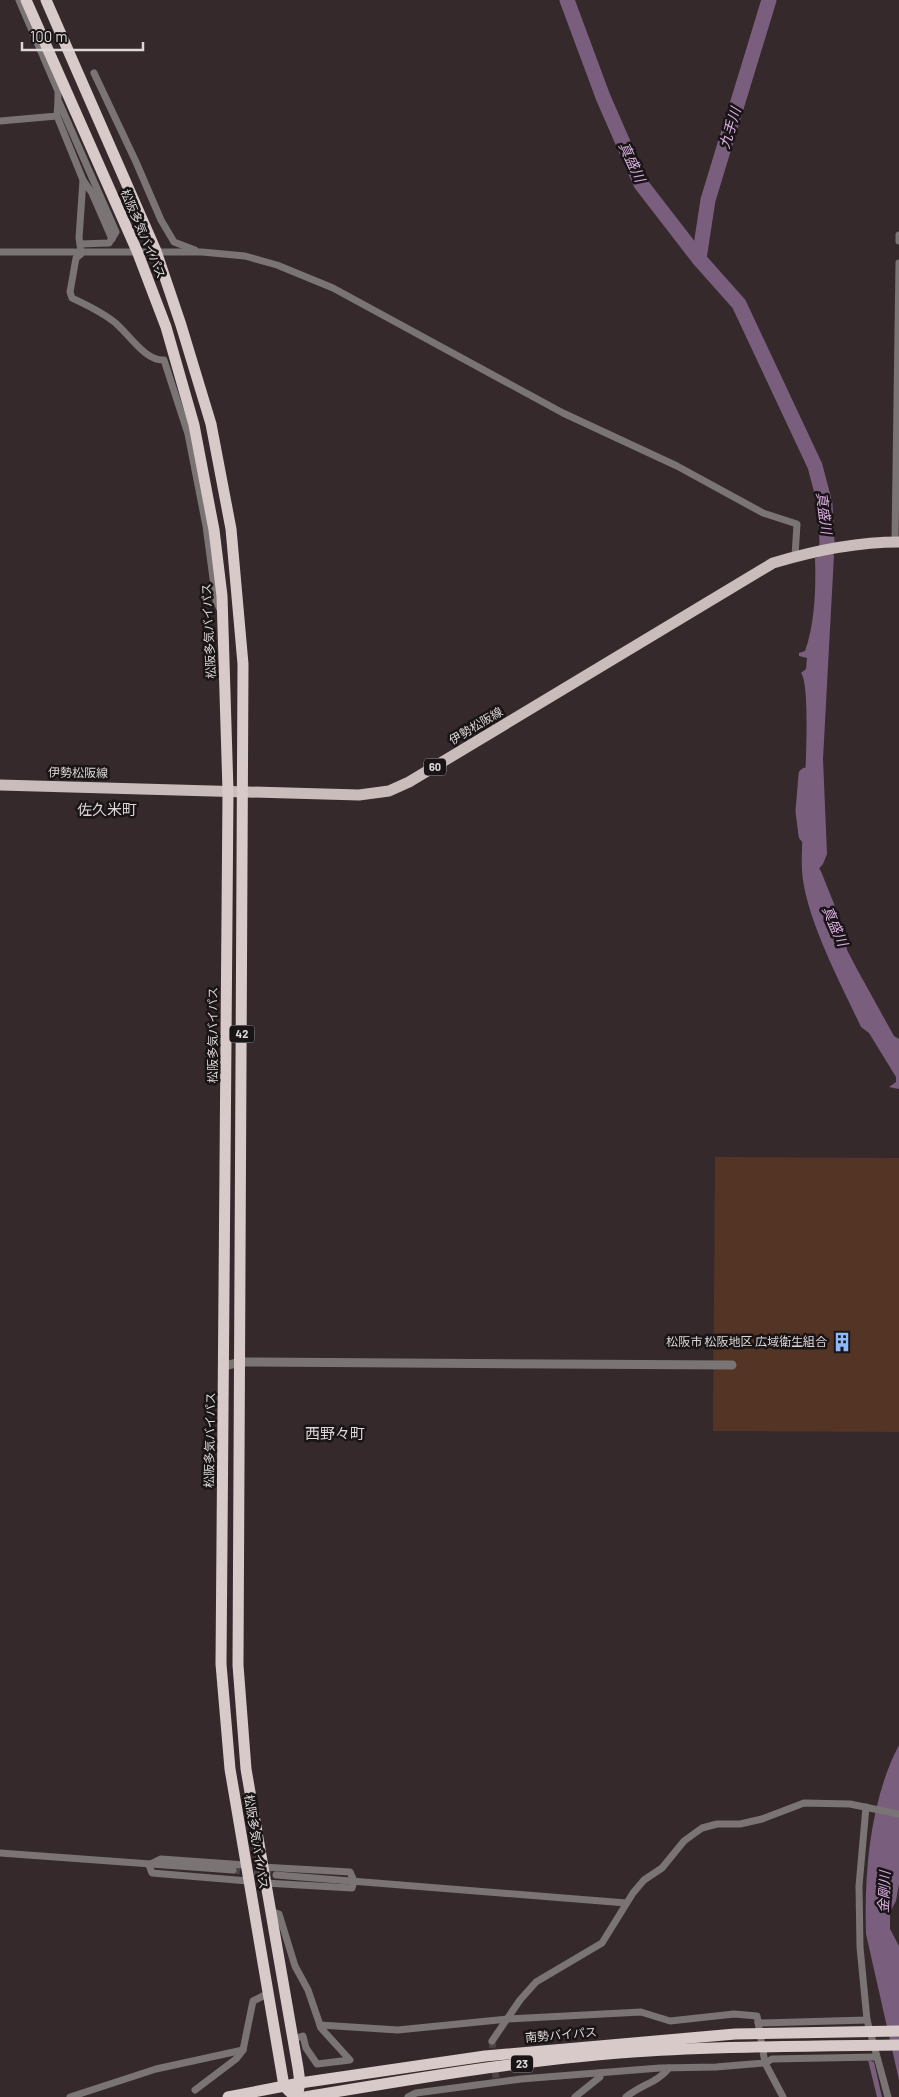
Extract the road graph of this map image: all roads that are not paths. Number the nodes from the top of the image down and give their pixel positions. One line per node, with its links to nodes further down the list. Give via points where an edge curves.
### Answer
1 (18, 0): 5 (street, via 58,91)
2 (26, 0): 13 (highway, 松阪多気バイパス / 42)
3 (46, 0): 14 (highway, 松阪多気バイパス / 42)
4 (94, 73): 16 (street, via 174,242)
5 (58, 100): 6 (street); 10 (street, via 116,232)
6 (57, 116): 7 (street); 8 (street)
7 (0, 121)
8 (83, 180): 10 (street); 12 (street)
9 (899, 236): 11 (street)
10 (112, 239): 12 (street, via 110,243)
11 (899, 241)
12 (80, 244): 17 (street)
13 (137, 251): 14 (street); 17 (street); 21 (highway, 松阪多気バイパス / 42, via 166,327 194,426 214,530)
14 (156, 251): 16 (street); 24 (highway, 松阪多気バイパス / 42, via 211,424 231,529 243,664)
15 (0, 252): 17 (street)
16 (202, 252): 20 (street, via 245,256 333,288 563,413 677,466 763,513 797,524)
17 (81, 254): 21 (street, via 76,258 70,292 72,298 114,322 149,355 164,360 188,434 206,526 216,601)
18 (899, 263): 19 (street)
19 (897, 542): 20 (main road, 伊勢松阪線 / 60)
20 (799, 555): 24 (main road, 伊勢松阪線 / 60, via 773,563 396,789 368,795)
21 (223, 615): 23 (highway, 松阪多気バイパス / 42)
22 (0, 785): 23 (main road, 伊勢松阪線 / 60)
23 (228, 791): 24 (main road, 伊勢松阪線 / 60); 27 (highway, 松阪多気バイパス / 42)
24 (243, 791): 25 (highway, 松阪多気バイパス / 42)
25 (240, 1362): 26 (street, via 391,1360); 27 (street); 33 (highway, 松阪多気バイパス / 42, via 238,1666 246,1768)
26 (732, 1365)
27 (225, 1366): 32 (highway, 松阪多気バイパス / 42, via 222,1664 230,1770)
28 (869, 1807): 29 (street); 39 (street, via 799,1804 754,1821 702,1828 684,1842 662,1868 644,1880); 43 (street, via 859,1903)
29 (899, 1814)
30 (0, 1853): 31 (street)
31 (149, 1865): 32 (street, via 161,1859); 34 (street); 36 (street, via 152,1873)
32 (245, 1865): 36 (highway, 松阪多気バイパス / 42)
33 (262, 1866): 37 (street, via 350,1872); 38 (highway, 松阪多気バイパス / 42)
34 (233, 1870)
35 (276, 1875): 37 (street)
36 (248, 1881): 41 (highway, 松阪多気バイパス / 42)
37 (354, 1881): 38 (street, via 352,1888); 39 (street)
38 (265, 1883): 40 (highway, 松阪多気バイパス / 42)
39 (627, 1900): 42 (street, via 602,1943 541,1978 520,2000)
40 (270, 1911): 45 (street, via 279,1914 295,1966 308,1990); 47 (highway, 松阪多気バイパス / 42)
41 (266, 1994): 50 (street, via 253,2001); 56 (highway, 松阪多気バイパス / 42)
42 (508, 2019): 44 (street, via 641,2012 670,2021 734,2014 757,2016); 45 (street, via 398,2030); 48 (street)
43 (867, 2020): 44 (street); 51 (street)
44 (758, 2023): 52 (street)
45 (320, 2025): 47 (street, via 350,2060 317,2064 306,2048 303,2036)
46 (899, 2031): 55 (highway, 南勢バイパス / 23, via 736,2034 484,2056)
47 (293, 2039): 55 (highway, 松阪多気バイパス / 42)
48 (492, 2041)
49 (899, 2045): 61 (highway, 南勢バイパス / 23, via 648,2051 486,2068)
50 (243, 2050): 57 (street); 58 (street, via 156,2069)
51 (876, 2057): 52 (street, via 772,2059); 66 (street)
52 (765, 2062): 53 (street); 65 (street)
53 (669, 2068): 54 (street); 64 (street, via 661,2078 636,2088)
54 (600, 2073): 62 (street, via 496,2080); 63 (street, via 600,2077)
55 (300, 2083): 56 (highway, 南勢バイパス / 23); 60 (highway, 松阪多気バイパス / 42)
56 (284, 2086): 59 (highway, 南勢バイパス / 23); 60 (highway, 松阪多気バイパス / 42)
57 (195, 2090)
58 (70, 2097)
59 (228, 2097)
60 (296, 2097)
61 (305, 2097)
62 (408, 2097)
63 (575, 2097)
64 (626, 2097)
65 (783, 2097)
66 (888, 2097)

